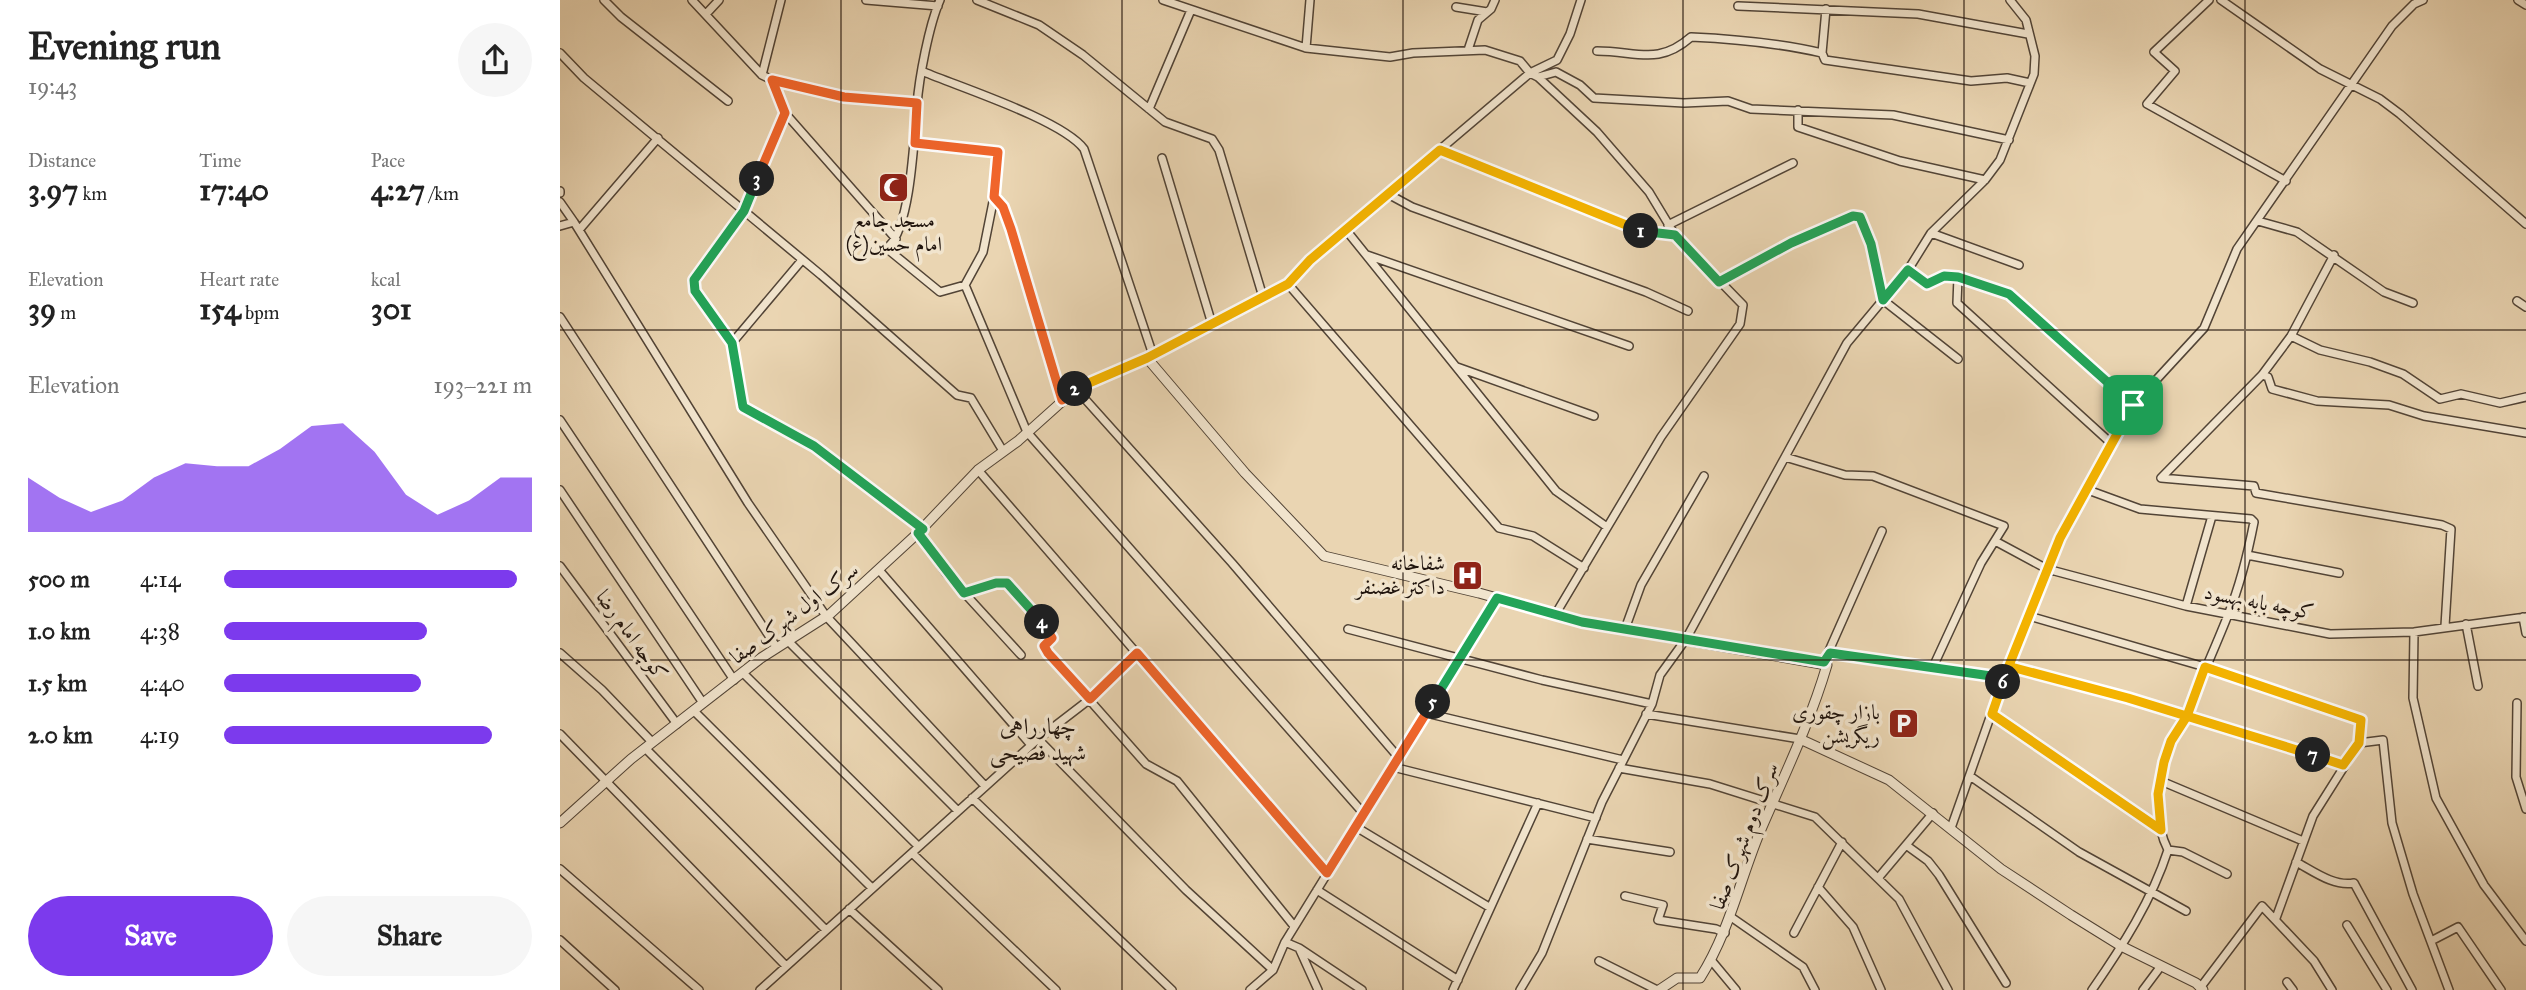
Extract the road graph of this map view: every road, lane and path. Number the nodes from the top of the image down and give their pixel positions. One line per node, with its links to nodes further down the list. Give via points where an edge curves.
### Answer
1 (604, 0): 37 (street)
2 (692, 0): 23 (street)
3 (719, 0): 23 (street)
4 (781, 0): 32 (street)
5 (866, 0): 16 (street)
6 (977, 0): 39 (street, via 1039,25)
7 (1163, 0): 21 (street)
8 (1310, 0): 25 (street)
9 (1495, 0): 22 (street)
10 (1581, 0): 31 (street, via 1557,60)
11 (2010, 0): 24 (street, via 2026,20)
12 (2209, 0): 49 (street, via 2154,52 2175,71 2147,104)
13 (2221, 0): 36 (street)
14 (2423, 0): 36 (street, via 2392,26)
15 (2518, 0): 17 (street)
16 (939, 3): 30 (street)
17 (2526, 5)
18 (1738, 6): 20 (street)
19 (1456, 7): 22 (street)
20 (1826, 9): 24 (street, via 1918,14); 29 (street)
21 (1191, 10): 25 (street); 39 (street)
22 (1487, 12): 26 (street, via 1478,20)
23 (706, 14): 32 (street)
24 (2028, 34): 35 (street, via 2035,56)
25 (1306, 48): 26 (street, via 1390,57)
26 (1468, 50): 31 (street, via 1485,50 1520,61)
27 (1597, 51): 29 (street, via 1661,56 1691,37)
28 (560, 53): 42 (street)
29 (1822, 53): 35 (street, via 1825,60 1887,70)
30 (924, 72): 38 (street); 84 (street, via 1046,123 1076,139 1084,149)
31 (1530, 73): 33 (street); 45 (street)
32 (762, 75): 34 (street)
33 (1538, 77): 40 (street, via 1556,72 1594,98 1728,101 1751,108); 57 (street, via 1597,132 1649,192)
34 (772, 80): 38 (street, via 844,97); 41 (street)
35 (2030, 83): 43 (street)
36 (2350, 86): 49 (street); 56 (street, via 2400,114)
37 (728, 101)
38 (917, 103): 44 (street)
39 (1149, 109): 73 (street, via 1165,122 1214,142)
40 (1798, 110): 43 (street, via 1894,115); 48 (street, via 1798,127 1900,161)
41 (785, 113): 53 (street); 63 (street)
42 (658, 138): 53 (street); 59 (street)
43 (2009, 140): 48 (street)
44 (915, 143): 51 (street, via 998,152); 63 (street)
45 (1440, 150): 50 (street); 62 (street, via 1645,233)
46 (1162, 158): 80 (street)
47 (1793, 163): 57 (street)
48 (1984, 180): 61 (street)
49 (2286, 181): 55 (street)
50 (1388, 194): 60 (street); 78 (street)
51 (994, 197): 72 (street, via 983,252); 90 (street, via 1011,229)
52 (560, 202): 54 (street)
53 (744, 211): 66 (street); 82 (street, via 694,280 695,291)
54 (574, 222): 58 (street); 59 (street)
55 (2258, 222): 65 (street, via 2297,232); 91 (street, via 2237,250 2204,328)
56 (2526, 224)
57 (1668, 225): 62 (street)
58 (560, 226)
59 (579, 230): 119 (street, via 748,503)
60 (1346, 230): 64 (street); 71 (street)
61 (1931, 233): 67 (street); 68 (street)
62 (1675, 235): 70 (street)
63 (896, 239): 72 (street, via 888,246 891,252 940,292)
64 (1367, 255): 83 (street); 86 (street)
65 (2334, 255): 76 (street, via 2384,292); 81 (street)
66 (802, 260): 82 (street); 97 (street, via 957,395 971,398)
67 (2019, 265)
68 (1908, 270): 69 (street, via 1927,284 1944,276); 74 (street)
69 (1958, 277): 91 (street, via 2009,294); 96 (street, via 1957,303)
70 (1719, 282): 74 (street, via 1853,216 1860,217 1871,244); 104 (street, via 1743,304 1740,324 1661,437)
71 (1288, 284): 73 (street); 110 (street, via 1499,528 1532,536)
72 (965, 285): 94 (street)
73 (1263, 297): 80 (street)
74 (1883, 300): 85 (street); 98 (street, via 1847,343)
75 (2517, 301): 77 (street)
76 (2413, 303)
77 (2526, 307)
78 (1688, 311)
79 (560, 317): 130 (street)
80 (1212, 324): 84 (street)
81 (2291, 336): 87 (street); 89 (street, via 2319,350 2403,374 2440,399 2461,394 2500,403)
82 (732, 343): 105 (street, via 745,410 814,446)
83 (1629, 346)
84 (1150, 356): 88 (street, سرک اول شهرک صفا); 115 (street, via 1245,473 1324,556)
85 (1958, 359)
86 (1457, 367): 92 (street); 104 (street, via 1556,491)
87 (2262, 375): 95 (street, via 2268,377 2272,389 2317,401 2389,405 2424,416); 123 (street, via 2161,478 2254,486 2256,494 2442,525 2451,530)
88 (1076, 389): 90 (street, سرک اول شهرک صفا); 159 (street)
89 (2526, 397)
90 (1062, 400): 94 (street, سرک اول شهرک صفا)
91 (2133, 405): 96 (street)
92 (1594, 416)
93 (560, 420): 141 (street)
94 (1027, 432): 97 (street, سرک اول شهرک صفا); 174 (street)
95 (2526, 433)
96 (2112, 444): 102 (street)
97 (1003, 451): 99 (street, سرک اول شهرک صفا)
98 (1785, 457): 107 (street, via 1845,475 1873,476 2004,526); 128 (street)
99 (978, 470): 105 (street, سرک اول شهرک صفا); 132 (street)
100 (1704, 476): 125 (street, via 1641,585)
101 (560, 490): 144 (street)
102 (2088, 490): 103 (street, via 2140,509); 111 (street)
103 (2212, 516): 108 (street, via 2253,520); 116 (street)
104 (1607, 527): 110 (street)
105 (920, 531): 112 (street, سرک اول شهرک صفا); 114 (street)
106 (1882, 531): 133 (street)
107 (1995, 541): 111 (street, کوچه بابه بهسود); 137 (street)
108 (2247, 555): 113 (street); 117 (street)
109 (560, 566): 152 (street, کوچه امام رضا)
110 (1584, 568): 118 (street)
111 (2048, 569): 116 (street, کوچه بابه بهسود); 120 (street)
112 (879, 570): 119 (street, سرک اول شهرک صفا); 158 (street)
113 (2339, 573)
114 (964, 593): 134 (street); 143 (street, via 1007,583 1050,633 1052,638 1044,646 1048,653)
115 (1497, 598): 118 (street); 135 (street)
116 (2186, 606): 117 (street, کوچه بابه بهسود)
117 (2228, 613): 126 (street, کوچه بابه بهسود, via 2330,634); 138 (street)
118 (1555, 615): 125 (street)
119 (826, 616): 129 (street, سرک اول شهرک صفا); 167 (street)
120 (2029, 616): 138 (street); 140 (street)
121 (2524, 617): 122 (street, کوچه بابه بهسود); 127 (street)
122 (2466, 624): 123 (street, کوچه بابه بهسود); 142 (street)
123 (2445, 626): 126 (street, کوچه بابه بهسود)
124 (1348, 629): 135 (street)
125 (1625, 629): 128 (street)
126 (2414, 632): 210 (street, via 2413,698 2436,798 2484,885)
127 (2526, 633)
128 (1686, 639): 136 (street); 145 (street, via 1660,675)
129 (788, 640): 130 (street, سرک اول شهرک صفا); 172 (street)
130 (777, 648): 139 (street, سرک اول شهرک صفا)
131 (560, 653): 157 (street, via 602,690)
132 (1137, 653): 143 (street); 190 (street)
133 (1830, 653): 136 (street); 137 (street)
134 (1021, 655)
135 (1462, 660): 145 (street); 148 (street)
136 (1824, 662): 155 (street, سرک دوم شهرک صفا, via 1822,684)
137 (1933, 667): 140 (street, via 1998,677)
138 (2205, 667): 151 (street); 156 (street, via 2355,716 2361,720)
139 (743, 673): 141 (street, سرک اول شهرک صفا); 184 (street)
140 (2006, 673): 150 (street); 151 (street, via 2015,668)
141 (734, 680): 144 (street, سرک اول شهرک صفا)
142 (2478, 686)
143 (1090, 699): 154 (street); 204 (street, via 1146,764 1177,781)
144 (703, 703): 147 (street, سرک اول شهرک صفا)
145 (1653, 704): 149 (street)
146 (2517, 704): 171 (street, via 2516,777)
147 (694, 711): 152 (street, سرک اول شهرک صفا); 194 (street)
148 (1426, 713): 159 (street); 160 (street)
149 (1646, 714): 155 (street); 160 (street)
150 (1992, 714): 164 (street); 179 (street)
151 (2187, 716): 161 (street); 166 (street, via 2171,741)
152 (677, 724): 157 (street, سرک اول شهرک صفا)
153 (560, 734): 165 (street)
154 (1038, 739): 158 (street); 218 (street, via 1186,890)
155 (1800, 739): 169 (street, سرک دوم شهرک صفا); 173 (street, via 1889,780)
156 (2359, 743): 161 (street); 209 (street, via 2383,740 2392,824)
157 (649, 745): 165 (street, سرک اول شهرک صفا); 205 (street)
158 (1031, 745): 167 (street)
159 (1399, 758): 162 (street)
160 (1623, 760): 163 (street)
161 (2343, 765): 181 (street)
162 (1393, 767): 170 (street); 174 (street)
163 (1619, 768): 169 (street, via 1710,784); 175 (street)
164 (1970, 776): 178 (street); 196 (street, via 2079,852)
165 (605, 781): 176 (street, سرک اول شهرک صفا); 217 (street)
166 (2161, 781): 179 (street); 181 (street)
167 (985, 786): 168 (street)
168 (972, 798): 172 (street); 229 (street)
169 (1774, 802): 182 (street, via 1815,817); 201 (street, سرک دوم شهرک صفا)
170 (1538, 803): 175 (street); 198 (street)
171 (2526, 809)
172 (958, 811): 184 (street)
173 (1933, 813): 178 (street); 183 (street)
174 (1364, 814): 177 (street)
175 (1596, 818): 180 (street)
176 (560, 823)
177 (1356, 827): 190 (street); 198 (street)
178 (1951, 828): 212 (street, via 2001,869)
179 (2161, 830): 185 (street)
180 (1587, 839): 186 (street); 234 (street, via 1542,953)
181 (2303, 841): 188 (street)
182 (1842, 842): 192 (street); 193 (street)
183 (1906, 845): 192 (street); 221 (street, via 1939,875)
184 (918, 846): 187 (street)
185 (2168, 850): 191 (street, via 2183,852); 196 (street)
186 (1670, 852)
187 (912, 853): 194 (street); 228 (street)
188 (2295, 862): 202 (street); 245 (street, via 2326,878 2354,883)
189 (560, 869): 225 (street)
190 (1327, 873): 195 (street)
191 (2227, 874)
192 (1879, 877): 239 (street, via 1912,919)
193 (1818, 887): 207 (street); 238 (street, via 1853,927)
194 (872, 888): 199 (street)
195 (1317, 890): 204 (street); 219 (street)
196 (2151, 892): 200 (street); 212 (street)
197 (1625, 896): 206 (street, via 1663,905 1658,920)
198 (1489, 908): 219 (street)
199 (849, 909): 205 (street); 227 (street)
200 (2186, 911)
201 (1731, 917): 206 (street, سرک دوم شهرک صفا); 237 (street, via 1803,967)
202 (2276, 918): 223 (street, via 2262,906); 243 (street, via 2314,961)
203 (2347, 925): 244 (street)
204 (1294, 926): 211 (street)
205 (827, 930): 217 (street)
206 (1725, 933): 214 (street, سرک دوم شهرک صفا)
207 (1794, 933)
208 (560, 940): 224 (street)
209 (2431, 941): 222 (street); 247 (street, via 2458,927)
210 (2526, 941)
211 (1285, 942): 213 (street); 218 (street)
212 (2121, 946): 216 (street); 240 (street)
213 (1299, 948): 231 (street); 232 (street)
214 (1711, 960): 235 (street, سرک دوم شهرک صفا, via 1700,978 1676,978); 236 (street)
215 (1599, 961): 235 (street)
216 (2161, 965): 223 (street); 241 (street)
217 (786, 966): 226 (street)
218 (1273, 970): 230 (street)
219 (1458, 980): 233 (street)
220 (2287, 982): 242 (street)
221 (2006, 983)
222 (2449, 988): 246 (street)
223 (2202, 989)
224 (615, 990)
225 (699, 990)
226 (760, 990)
227 (938, 990)
228 (1056, 990)
229 (1172, 990)
230 (1250, 990)
231 (1318, 990)
232 (1362, 990)
233 (1453, 990)
234 (1520, 990)
235 (1658, 990)
236 (1736, 990)
237 (1815, 990)
238 (1881, 990)
239 (1948, 990)
240 (2092, 990)
241 (2143, 990)
242 (2293, 990)
243 (2332, 990)
244 (2387, 990)
245 (2412, 990)
246 (2440, 990)
247 (2501, 990)

